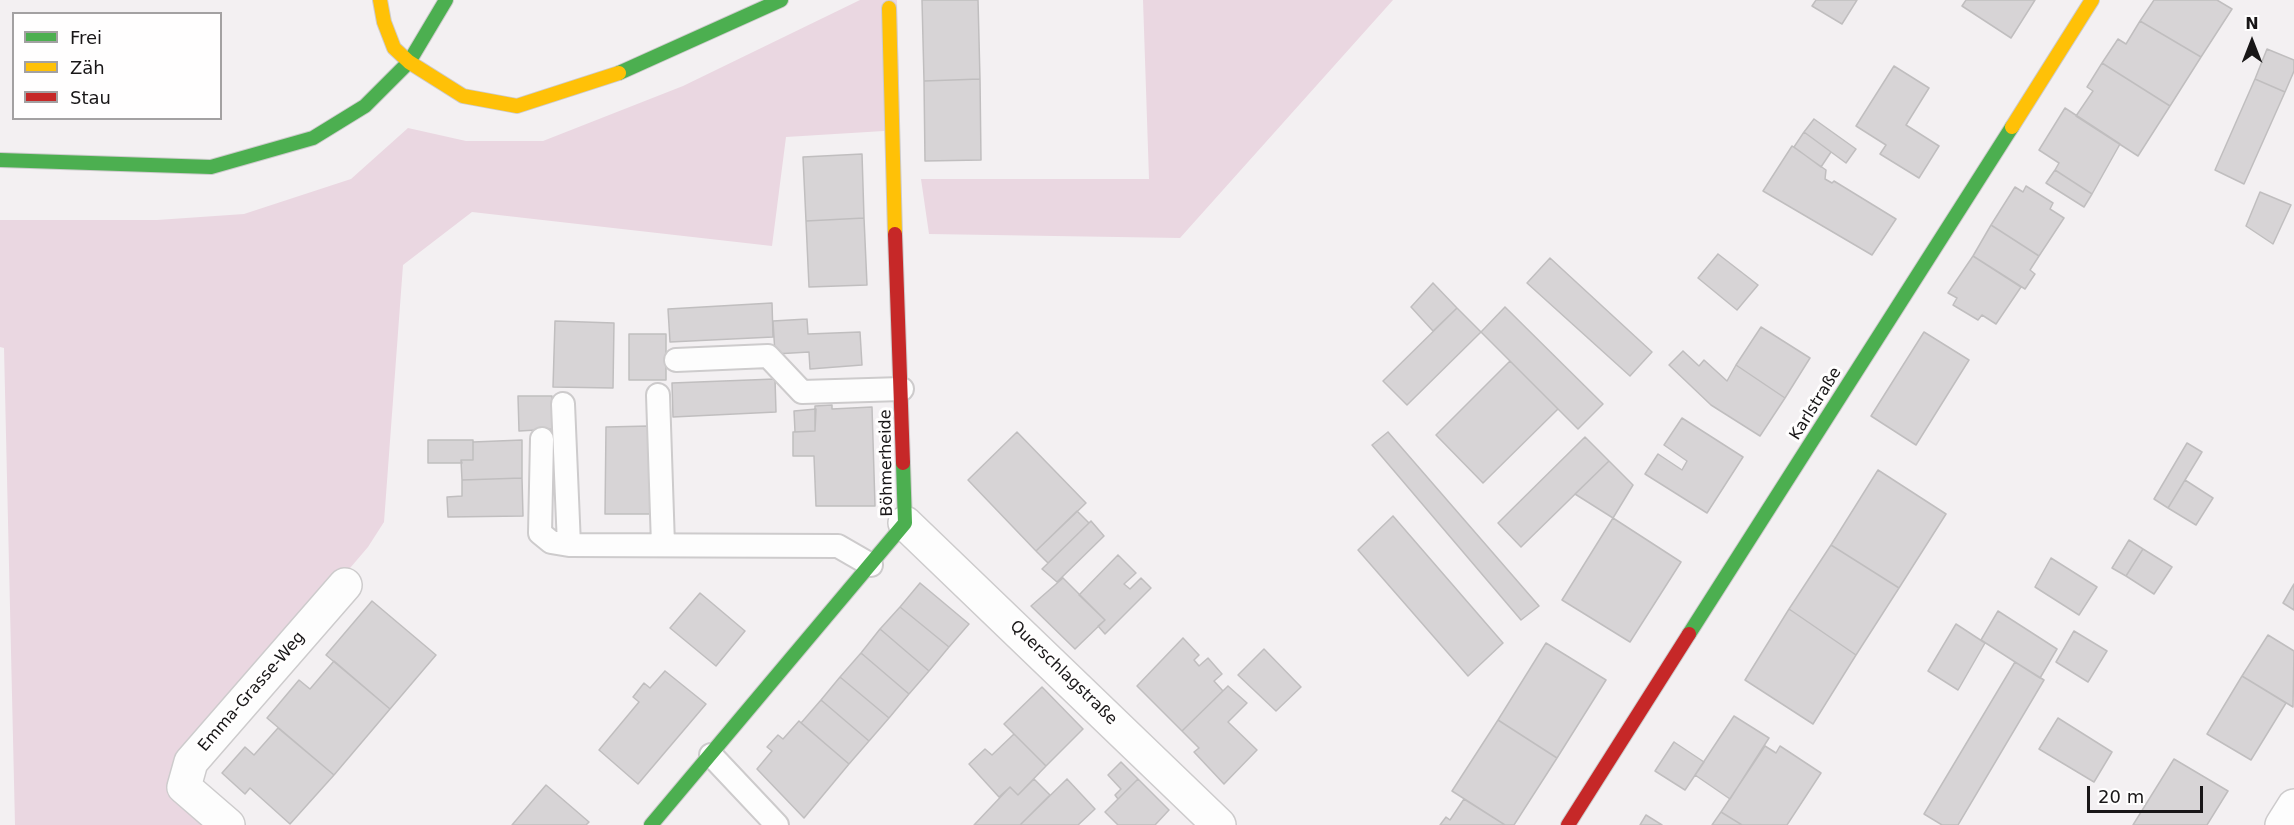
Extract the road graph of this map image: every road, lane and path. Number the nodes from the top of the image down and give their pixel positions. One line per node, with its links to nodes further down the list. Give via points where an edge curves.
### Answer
1 (380, 0): 6 (main road, via 394,48)
2 (446, 0): 6 (main road)
3 (781, 0): 6 (main road, via 609,77 517,106 463,96)
4 (2092, 0): 24 (main road, Karlstraße)
5 (889, 8): 9 (main road, Böhmerheide)
6 (409, 62): 7 (main road, via 365,106 313,138 211,167)
7 (0, 160)
8 (676, 360): 9 (lane, via 768,356 802,392)
9 (902, 389): 13 (main road, Böhmerheide)
10 (658, 395): 15 (lane)
11 (563, 404): 14 (lane)
12 (542, 439): 14 (lane, via 540,532 551,542)
13 (905, 523): 16 (main road, Böhmerheide); 23 (street, Querschlagstraße)
14 (569, 545): 15 (lane)
15 (663, 545): 16 (lane, via 838,546)
16 (872, 565): 18 (main road, Böhmerheide)
17 (345, 585): 20 (street, Emma-Grasse-Weg, via 191,762 184,787)
18 (711, 755): 21 (main road, Böhmerheide); 22 (lane)
19 (2294, 806): 25 (street)
20 (228, 825)
21 (651, 825)
22 (777, 825)
23 (1219, 825)
24 (1568, 825)
25 (2282, 825)

